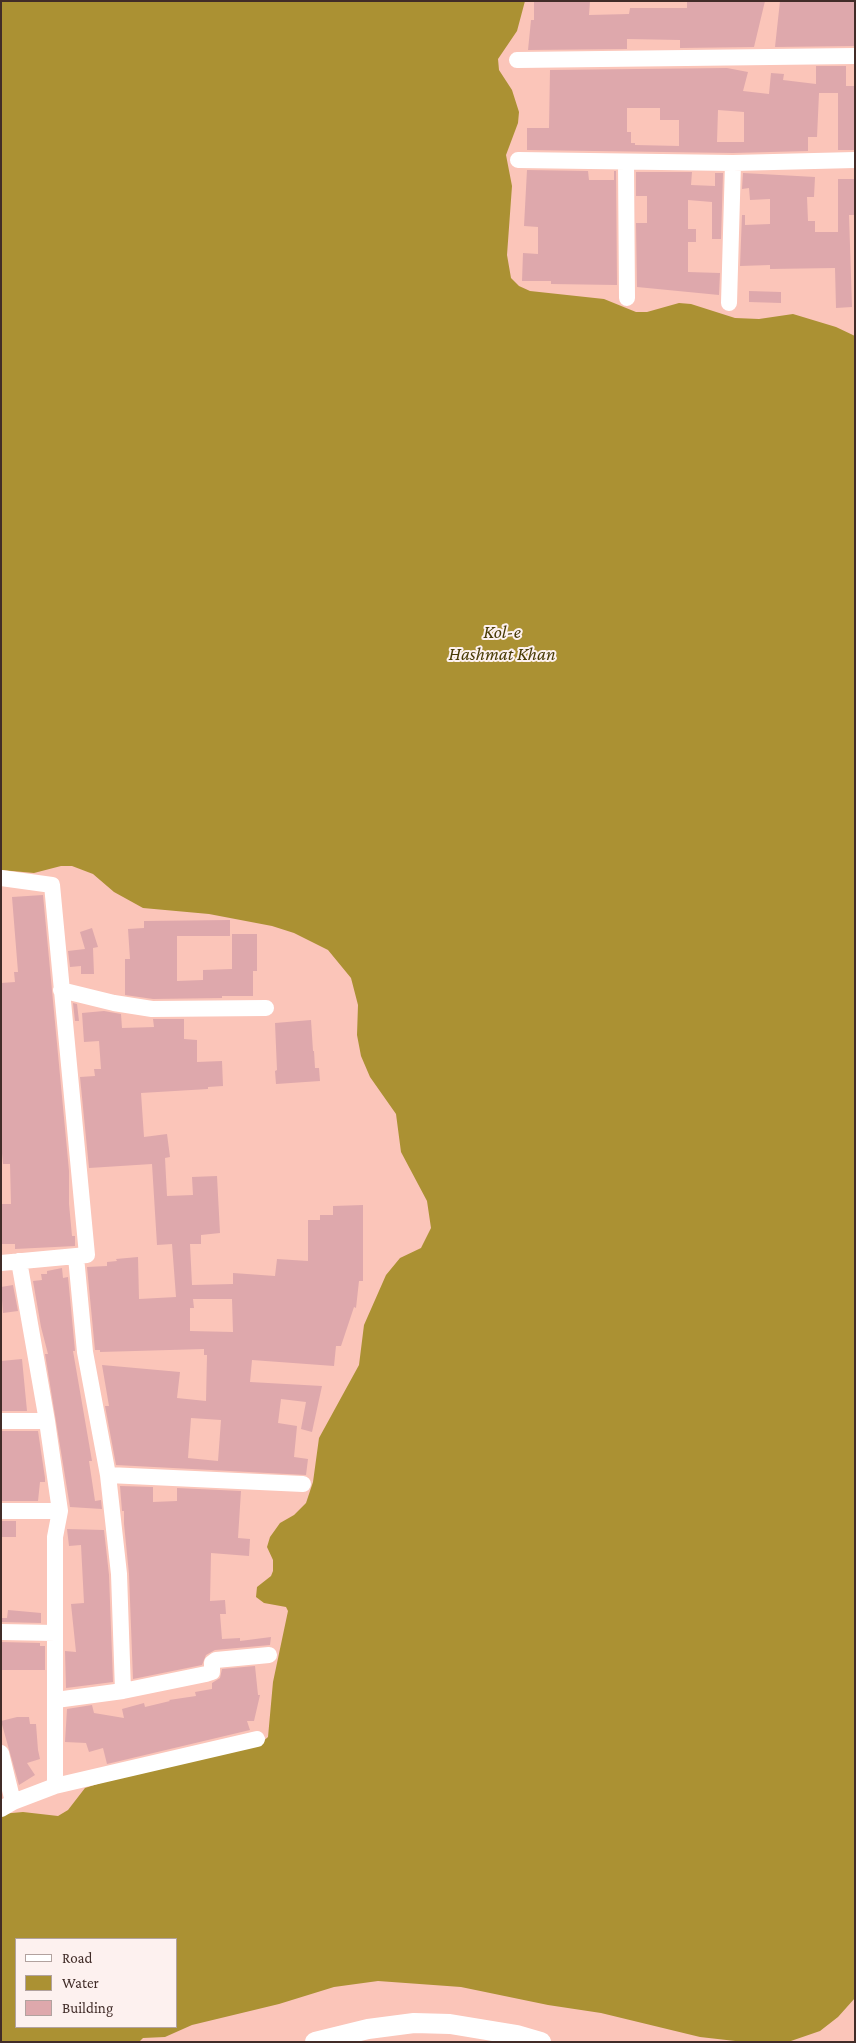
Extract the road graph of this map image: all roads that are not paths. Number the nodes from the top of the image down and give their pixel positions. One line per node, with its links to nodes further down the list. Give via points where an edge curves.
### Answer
1 (855, 56): 2 (street)
2 (517, 60)
3 (518, 160): 5 (street)
4 (855, 160): 6 (street)
5 (626, 162): 6 (street); 7 (street)
6 (733, 163): 8 (street)
7 (628, 298)
8 (729, 303)
9 (1, 878): 10 (street, via 52,885)
10 (61, 990): 11 (street, via 152,1009); 12 (street, via 87,1255)
11 (266, 1008)
12 (76, 1257): 13 (street); 17 (street, via 86,1352)
13 (19, 1261): 14 (street); 16 (street)
14 (1, 1264)
15 (1, 1421): 16 (street)
16 (47, 1421): 20 (street)
17 (108, 1476): 18 (street); 24 (street, via 119,1574)
18 (303, 1484)
19 (1, 1511): 20 (street)
20 (60, 1511): 22 (street, via 55,1537)
21 (1, 1632): 22 (street)
22 (55, 1633): 25 (street)
23 (269, 1654): 24 (street, via 216,1660 212,1663 212,1672 206,1674)
24 (123, 1691): 25 (street)
25 (56, 1700): 28 (street)
26 (257, 1740): 28 (street)
27 (1, 1753): 29 (street)
28 (55, 1786): 29 (street)
29 (7, 1805)
30 (314, 2042): 31 (street, via 368,2029 414,2023 450,2024)
31 (541, 2042)

